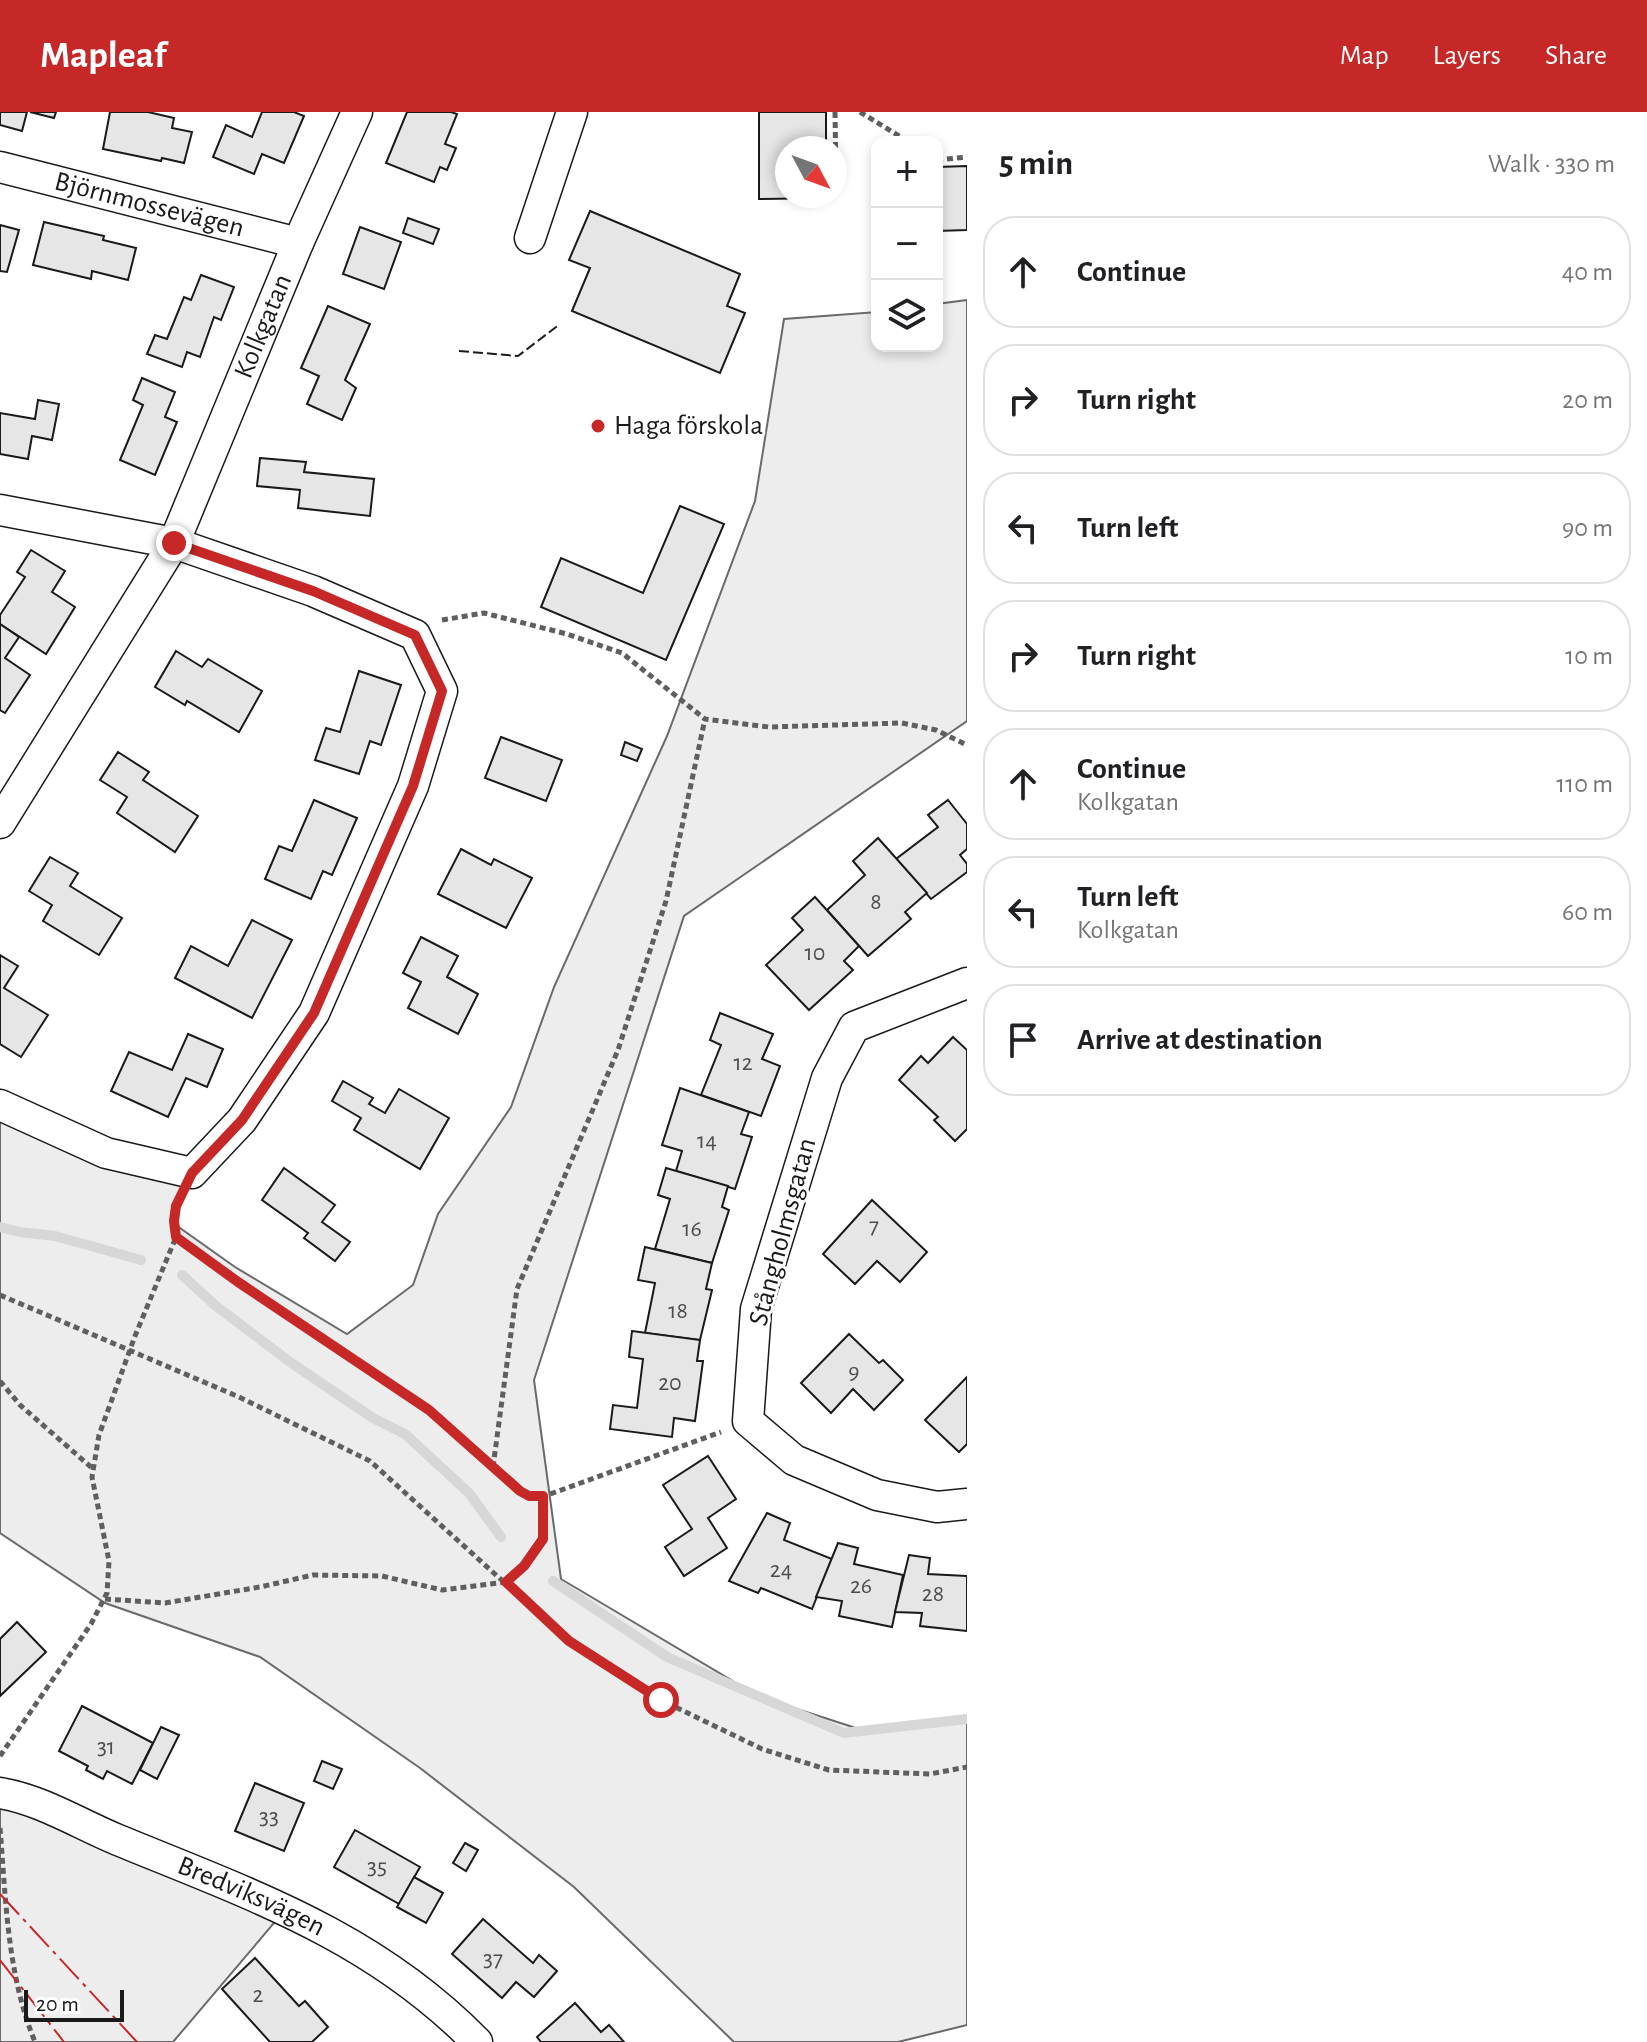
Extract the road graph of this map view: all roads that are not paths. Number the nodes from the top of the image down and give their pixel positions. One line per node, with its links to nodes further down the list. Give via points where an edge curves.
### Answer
1 (357, 112): 5 (street, Kolkgatan)
2 (572, 112): 4 (street)
3 (0, 167): 5 (street, Björnmossevägen)
4 (530, 238)
5 (298, 243): 7 (street, Kolkgatan)
6 (0, 510): 7 (street)
7 (174, 543): 8 (street, Kolkgatan); 10 (street, via 313,591 415,635 442,691 413,786 314,1013 242,1120 192,1173 106,1153)
8 (0, 823)
9 (967, 983): 11 (street, Stångholmsgatan, via 854,1027 827,1078 756,1309 748,1421 794,1460 877,1495 937,1507)
10 (0, 1105)
11 (967, 1504)
12 (0, 1793): 13 (street, Bredviksvägen, via 27,1797 321,1926 397,1974)
13 (477, 2042)

